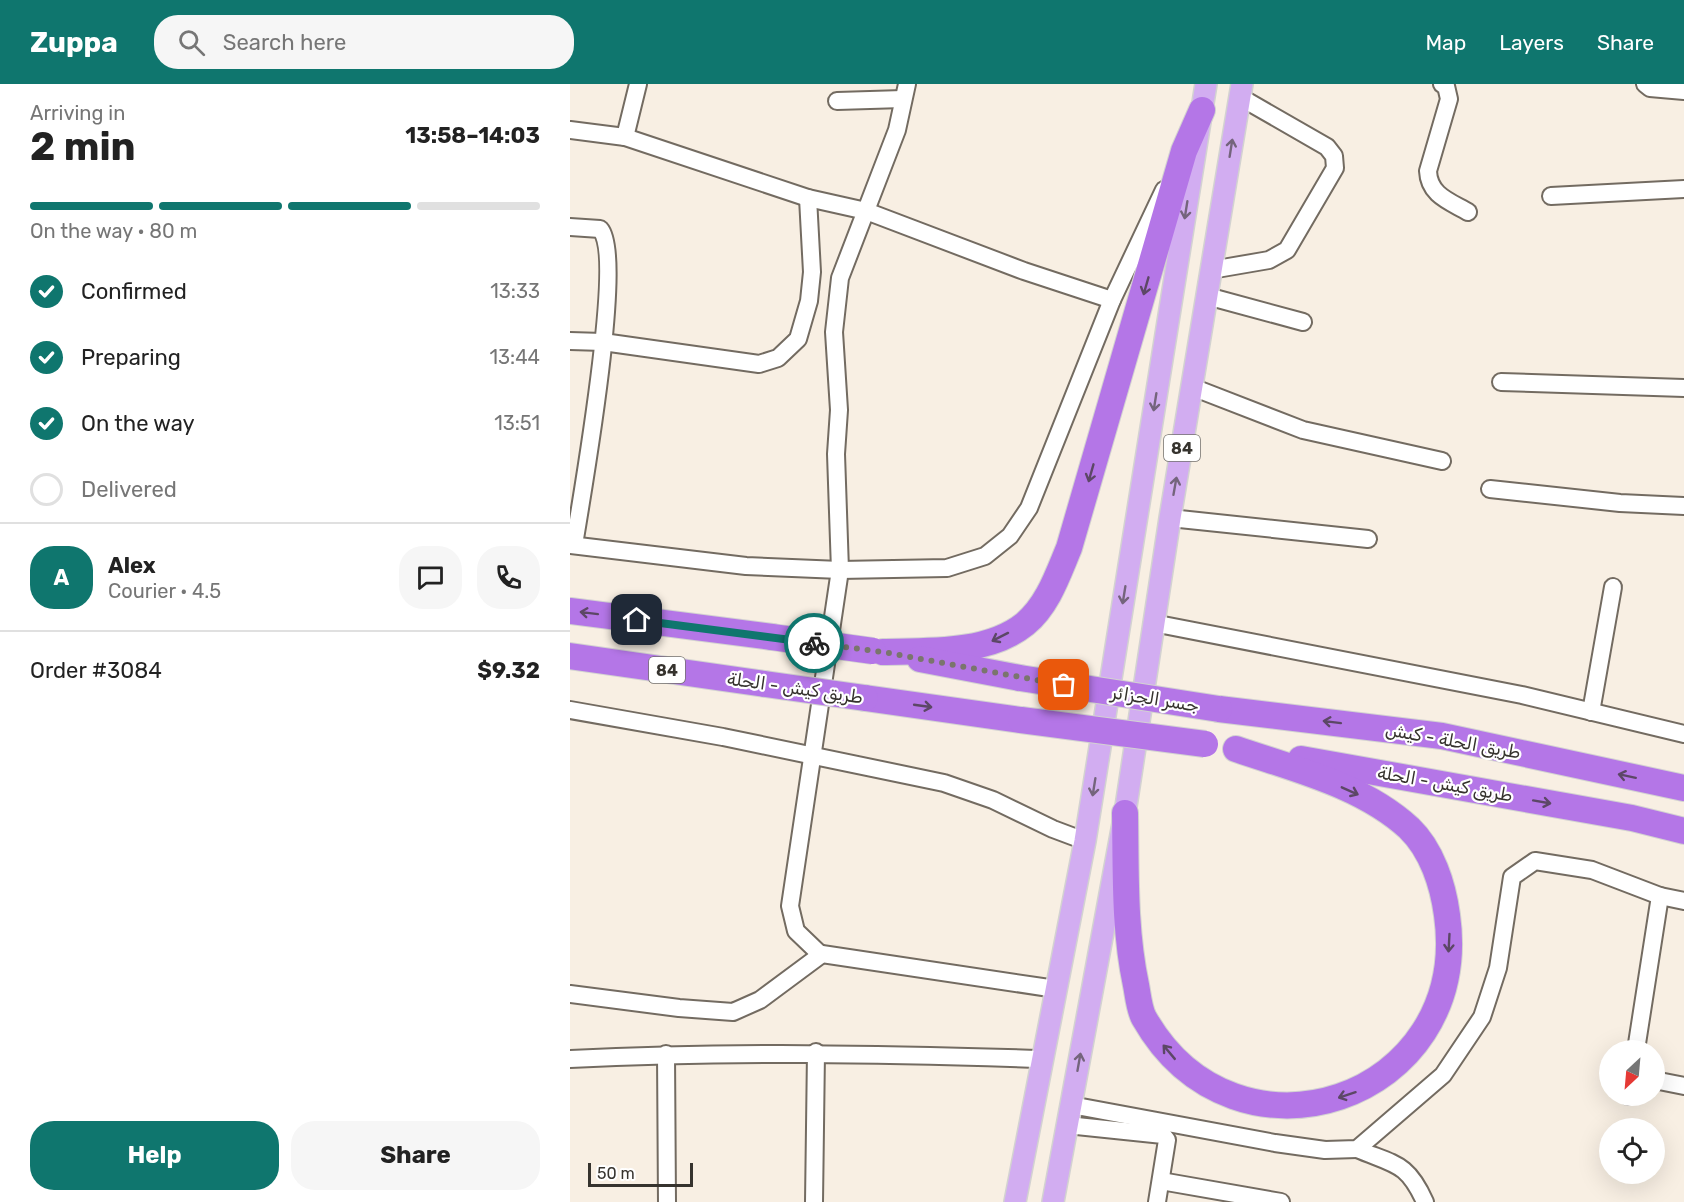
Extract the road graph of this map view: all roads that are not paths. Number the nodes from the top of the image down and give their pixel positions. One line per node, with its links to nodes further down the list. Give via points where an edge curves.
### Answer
1 (638, 84): 11 (street)
2 (1206, 84): 9 (main road)
3 (1442, 84): 17 (street, via 1449,99 1428,182 1437,194)
4 (1645, 84): 6 (street, via 1650,88)
5 (1241, 91): 19 (main road, 84, one-way to 5); 19 (street, via 1327,147 1334,156 1335,168 1287,250 1269,260)
6 (1684, 91)
7 (905, 92): 8 (street); 16 (street, via 897,130)
8 (837, 101)
9 (1202, 110): 12 (highway); 51 (main road, one-way to 51)
10 (570, 130): 11 (street)
11 (626, 137): 15 (street)
12 (1184, 151): 21 (street); 38 (highway, one-way to 38, via 1069,548 1047,598 1025,624 991,642 931,651)
13 (1684, 189): 14 (street)
14 (1551, 196)
15 (808, 198): 16 (street); 24 (street, via 812,272 809,301 798,339 778,358 759,364)
16 (866, 211): 21 (street, via 1024,272); 34 (street, via 840,278 834,332 839,410 836,454)
17 (1468, 212)
18 (570, 227): 24 (street, via 593,227 604,233)
19 (1211, 270): 20 (main road, 84)
20 (1208, 296): 22 (street); 26 (main road, 84)
21 (1112, 300): 34 (street, via 1045,472 1029,508 1010,536 984,556 946,568)
22 (1303, 322)
23 (570, 341): 24 (street)
24 (603, 342): 33 (street, via 598,402)
25 (1502, 382): 27 (street)
26 (1192, 387): 28 (street, via 1303,430); 31 (main road, 84, one-way to 26)
27 (1684, 388)
28 (1442, 461)
29 (1490, 489): 30 (street)
30 (1684, 506)
31 (1170, 518): 32 (street); 37 (main road, 84)
32 (1368, 539)
33 (572, 545): 34 (street, via 746,566)
34 (840, 570): 47 (street)
35 (1613, 587): 42 (street)
36 (570, 611): 38 (highway, one-way to 36, bridge)
37 (1154, 623): 42 (street); 49 (main road, 84)
38 (878, 651): 40 (highway, جسر الجزائر, bridge)
39 (570, 656): 43 (highway, طريق كيش - الحلة / 84, one-way to 43, bridge)
40 (1219, 709): 48 (highway, طريق الحلة - كيش, one-way to 40, via 1442,736)
41 (570, 710): 47 (street)
42 (1591, 712): 44 (street)
43 (1021, 720): 45 (highway, جسر الجزائر / 84, bridge)
44 (1684, 734)
45 (1204, 744): 46 (highway, طريق كيش - الحلة / 84)
46 (1236, 749): 49 (highway, one-way to 49, via 1319,777 1366,798 1410,829 1430,856 1444,893 1450,934 1447,974 1435,1011 1416,1044 1388,1072 1356,1092 1321,1103 1281,1106 1239,1098 1201,1081 1171,1056 1143,1016 1127,945); 50 (highway, طريق كيش - الحلة, one-way to 50, via 1632,818)
47 (813, 755): 51 (street, via 961,788); 54 (street, via 790,906 796,931)
48 (1684, 788)
49 (1125, 813): 64 (main road, one-way to 49)
50 (1684, 831)
51 (1085, 841): 55 (main road)
52 (1660, 896): 53 (street); 57 (street); 65 (street, via 1592,870 1535,861 1512,877 1498,968 1482,1017 1443,1075)
53 (1684, 901)
54 (821, 955): 55 (street); 56 (street, via 760,1000 733,1012)
55 (1056, 988): 61 (main road)
56 (570, 994)
57 (1638, 1040)
58 (816, 1052): 59 (street); 61 (street); 68 (street)
59 (666, 1054): 60 (street); 67 (street)
60 (570, 1059)
61 (1043, 1059): 69 (main road)
62 (1665, 1082): 63 (street)
63 (1684, 1086)
64 (1069, 1115): 65 (street, via 1325,1150); 66 (street, via 1161,1134 1167,1140); 70 (main road)
65 (1357, 1149): 73 (street, via 1406,1170)
66 (1161, 1180): 71 (street); 72 (street)
67 (667, 1202)
68 (814, 1202)
69 (1015, 1202)
70 (1053, 1202)
71 (1157, 1202)
72 (1281, 1202)
73 (1425, 1202)

